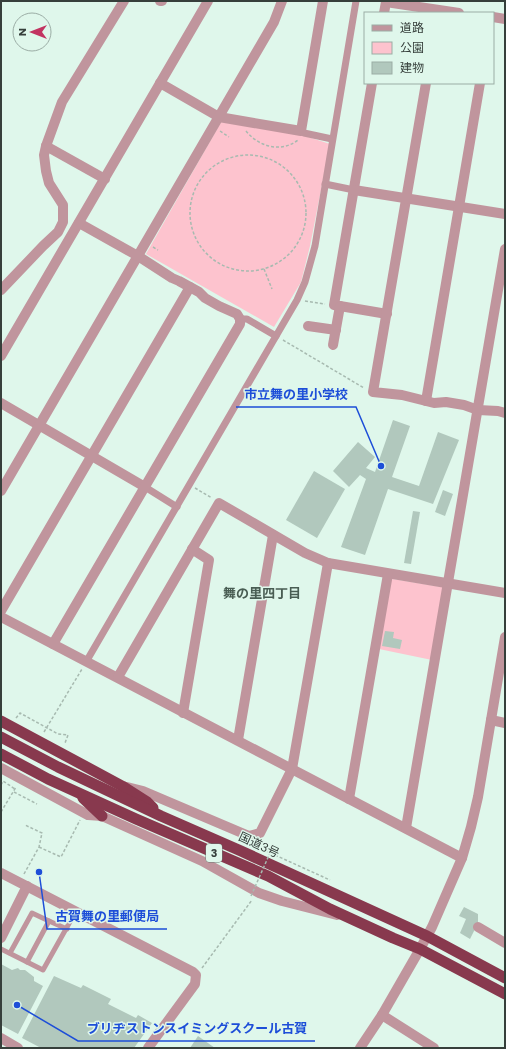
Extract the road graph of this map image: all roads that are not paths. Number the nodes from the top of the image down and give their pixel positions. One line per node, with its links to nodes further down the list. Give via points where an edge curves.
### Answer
1 (124, 1): 17 (street, via 62,102)
2 (208, 1): 10 (street)
3 (282, 1): 14 (street, via 274,22)
4 (322, 1): 15 (street)
5 (356, 1): 16 (street)
6 (384, 12): 7 (street, via 386,2)
7 (438, 12)
8 (494, 17): 9 (street)
9 (505, 19)
10 (160, 83): 14 (street); 18 (street)
11 (372, 84): 20 (street)
12 (426, 84): 21 (street)
13 (480, 84): 22 (street)
14 (219, 117): 15 (street); 26 (street)
15 (301, 131): 16 (street)
16 (332, 139): 19 (street)
17 (46, 146): 18 (street); 28 (street, via 46,171 63,205 63,222 58,232)
18 (105, 179): 24 (street)
19 (325, 184): 20 (street); 34 (street, via 311,265 297,300)
20 (354, 190): 21 (street); 29 (street)
21 (406, 198): 22 (street); 30 (street)
22 (459, 207): 23 (street); 37 (street)
23 (505, 214)
24 (78, 223): 26 (street); 36 (street)
25 (505, 249): 39 (street)
26 (138, 256): 27 (street, via 154,268); 41 (street)
27 (190, 287): 31 (street, via 205,298 237,314); 42 (street)
28 (1, 290)
29 (337, 306): 30 (street); 33 (street)
30 (386, 314): 37 (street, via 373,392)
31 (240, 319): 34 (street, via 247,320); 43 (street, via 240,324)
32 (308, 326): 33 (street)
33 (336, 330): 35 (street)
34 (276, 336): 45 (street)
35 (333, 345)
36 (1, 356)
37 (426, 401): 39 (street, via 464,405)
38 (1, 403): 41 (street)
39 (478, 410): 40 (street); 50 (street)
40 (505, 413)
41 (39, 425): 42 (street); 44 (street)
42 (92, 456): 43 (street); 52 (street)
43 (145, 487): 45 (street); 55 (street)
44 (1, 491)
45 (178, 507): 56 (street)
46 (273, 535): 47 (street, via 219,502); 48 (street); 63 (street)
47 (192, 549): 57 (street); 58 (street, via 209,560)
48 (328, 563): 49 (street); 66 (street)
49 (388, 574): 50 (street); 69 (street)
50 (449, 584): 51 (street); 72 (street)
51 (505, 593)
52 (1, 611)
53 (1, 617): 55 (street)
54 (505, 637): 59 (street)
55 (53, 644): 56 (street)
56 (86, 662): 57 (street)
57 (118, 677): 58 (street)
58 (183, 712): 63 (street)
59 (491, 720): 61 (street); 73 (street, via 475,812)
60 (1, 721): 67 (highway)
61 (505, 723)
62 (1, 737): 71 (highway, 国道3号 / 3)
63 (238, 740): 66 (street)
64 (1, 754): 68 (highway, 国道3号 / 3)
65 (1, 768): 70 (street, via 88,815)
66 (292, 769): 67 (street, via 260,833 249,836 143,791); 69 (street)
67 (122, 786): 71 (highway, via 147,802)
68 (75, 791): 70 (highway); 77 (highway, 国道3号 / 3, via 268,876)
69 (349, 799): 72 (street)
70 (102, 816): 77 (street, via 202,861 259,893)
71 (161, 816): 81 (highway, 国道3号 / 3)
72 (406, 828): 73 (street)
73 (462, 858): 81 (street)
74 (1, 873): 75 (street)
75 (23, 884): 76 (street); 82 (street)
76 (76, 912): 80 (lane); 93 (street, via 196,975 194,984)
77 (351, 918): 85 (highway, 国道3号 / 3)
78 (49, 921): 80 (lane); 86 (lane, via 32,913); 87 (lane)
79 (478, 927): 83 (street)
80 (66, 929): 87 (lane, via 43,970)
81 (428, 936): 85 (street); 88 (highway, 国道3号 / 3)
82 (1, 938)
83 (505, 943)
84 (1, 949): 86 (lane)
85 (420, 949): 89 (highway, 国道3号 / 3); 90 (street)
86 (10, 953): 87 (lane)
87 (27, 962)
88 (505, 978)
89 (505, 994)
90 (382, 1015): 94 (street); 95 (street)
91 (1, 1038): 92 (street)
92 (18, 1048)
93 (148, 1048)
94 (360, 1048)
95 (434, 1048)

